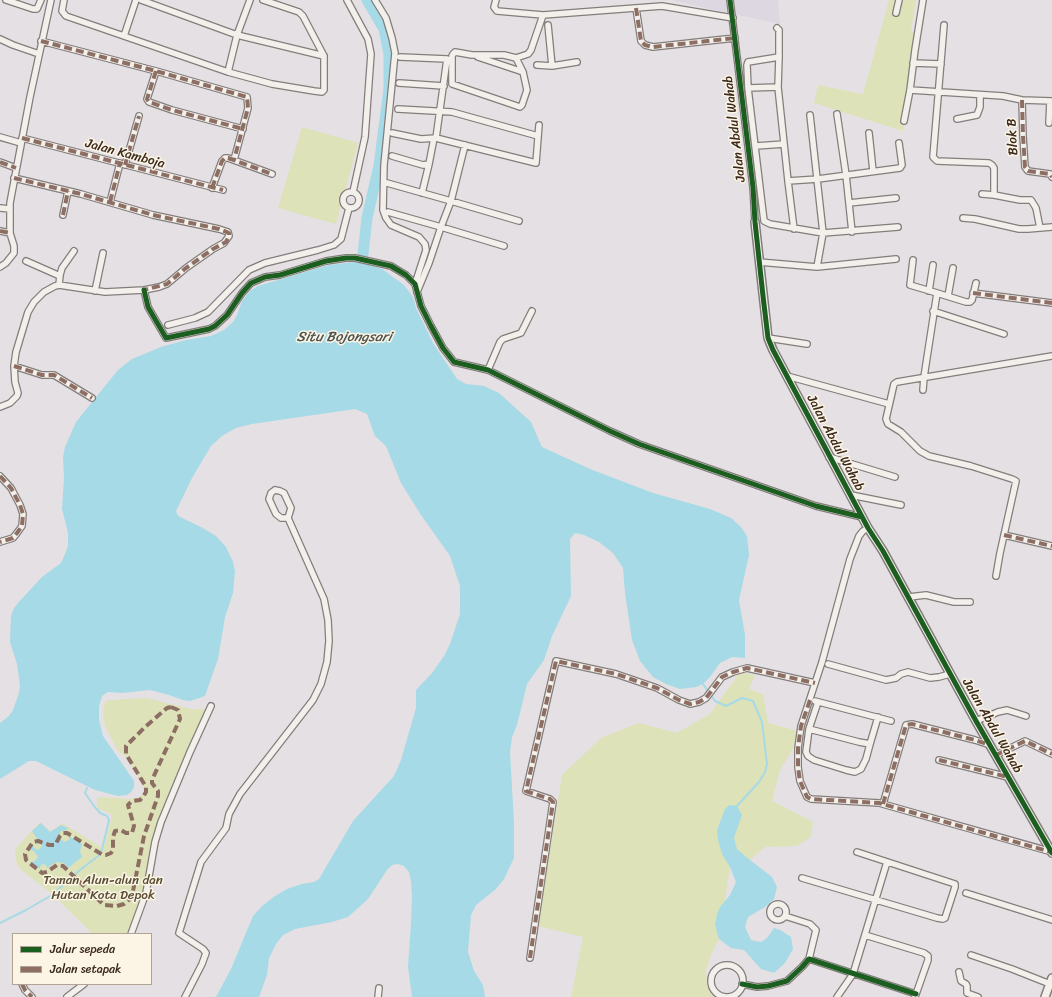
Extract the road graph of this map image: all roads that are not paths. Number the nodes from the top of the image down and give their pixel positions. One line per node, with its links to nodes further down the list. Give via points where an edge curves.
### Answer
1 (6, 0): 2 (street, via 37,9)
2 (41, 0)
3 (51, 0): 28 (street)
4 (64, 0): 24 (street, via 62,11 66,16)
5 (136, 0): 24 (street)
6 (140, 0): 23 (street)
7 (250, 0): 23 (street)
8 (263, 0): 31 (street, via 299,12)
9 (347, 0): 89 (street, via 368,40 371,54 364,137)
10 (375, 0): 127 (street, via 386,18 395,52 384,165 383,210 391,225 419,237 424,244 426,250)
11 (496, 0): 17 (street, via 494,7 498,11)
12 (730, 0): 18 (street, Jalan Abdul Wahab)
13 (899, 0): 16 (street)
14 (923, 0): 36 (street)
15 (636, 8): 17 (street); 18 (street, via 662,6); 25 (street, via 641,41 645,45 653,47)
16 (896, 13)
17 (543, 15): 22 (street)
18 (733, 18): 25 (street, Jalan Abdul Wahab)
19 (548, 25): 27 (street)
20 (944, 25): 37 (street)
21 (777, 28): 33 (street)
22 (536, 34): 27 (street); 34 (street, via 531,50)
23 (237, 35): 31 (street); 41 (street)
24 (124, 36): 41 (street)
25 (735, 38): 104 (street, Jalan Abdul Wahab)
26 (0, 39): 29 (street)
27 (549, 39): 39 (street)
28 (41, 41): 29 (street); 40 (street)
29 (39, 54): 67 (street)
30 (472, 55): 34 (street, via 504,55); 42 (street); 42 (street, via 455,52 453,54 452,84 520,107 527,90)
31 (324, 56): 41 (street, via 324,90 320,92 272,84)
32 (400, 57): 44 (street, via 447,59)
33 (779, 57): 45 (street); 46 (street, via 748,62)
34 (518, 58): 42 (street)
35 (578, 62): 39 (street)
36 (913, 63): 37 (street); 47 (street)
37 (941, 64): 48 (street)
38 (537, 65): 39 (street)
39 (552, 66)
40 (156, 71): 61 (street, via 247,97 248,108); 61 (street, via 148,102)
41 (228, 72)
42 (523, 72)
43 (399, 83): 44 (street)
44 (444, 86): 53 (street)
45 (778, 87): 46 (street); 69 (street)
46 (748, 88): 71 (street)
47 (910, 90): 48 (street); 58 (street)
48 (939, 92): 49 (street); 92 (street, via 934,159 989,163 994,168)
49 (980, 96): 50 (street, via 1003,96); 57 (street, via 978,115)
50 (1022, 100): 51 (street); 81 (street, Blok B, via 1025,167 1028,170 1050,174)
51 (1051, 101): 59 (street)
52 (398, 109): 53 (street)
53 (439, 112): 64 (street, via 452,112); 66 (street)
54 (837, 114): 80 (street)
55 (810, 115): 83 (street)
56 (140, 116): 75 (street)
57 (957, 119)
58 (904, 121)
59 (1049, 122)
60 (539, 125): 64 (street)
61 (242, 129): 73 (street)
62 (869, 132): 78 (street)
63 (392, 133): 66 (street, via 421,139)
64 (538, 136): 70 (street, via 536,163)
65 (0, 137): 67 (street, Jalan Kamboja)
66 (435, 138): 70 (street); 76 (street)
67 (21, 141): 75 (street, Jalan Kamboja); 77 (street)
68 (899, 143): 78 (street, via 902,165 900,168)
69 (784, 144): 71 (street); 84 (street)
70 (465, 145): 95 (street)
71 (756, 146): 108 (street, via 764,221)
72 (392, 156): 76 (street, via 423,165)
73 (234, 160): 79 (street); 86 (street, via 223,158)
74 (0, 162): 77 (street)
75 (122, 164): 86 (street, Jalan Kamboja); 94 (street)
76 (430, 164): 90 (street)
77 (16, 168): 82 (street)
78 (873, 172): 80 (street)
79 (272, 174)
80 (846, 175): 83 (street); 96 (street)
81 (1052, 177)
82 (14, 178): 88 (street); 99 (street)
83 (818, 179): 84 (street); 113 (street)
84 (788, 181): 108 (street)
85 (387, 183): 90 (street)
86 (212, 188): 87 (street, Jalan Kamboja)
87 (223, 190)
88 (68, 191): 94 (street); 101 (street)
89 (353, 192): 98 (street, via 346,194 344,198 344,204); 98 (street, via 358,196 359,203 356,207)
90 (422, 193): 95 (street)
91 (982, 194): 92 (street)
92 (994, 195): 109 (street, via 1031,200 1036,208)
93 (896, 198): 96 (street)
94 (110, 202): 129 (street, via 229,233 226,242 186,268 167,284)
95 (451, 202): 103 (street); 105 (street)
96 (849, 203): 111 (street)
97 (0, 208): 99 (street)
98 (349, 208): 139 (street, via 341,239 334,245 265,263 249,270 208,312)
99 (10, 209): 112 (street)
100 (388, 212): 105 (street)
101 (63, 215)
102 (963, 218): 109 (street, via 1019,228)
103 (519, 221)
104 (755, 222): 120 (street, Jalan Abdul Wahab)
105 (441, 227): 114 (street); 132 (street)
106 (898, 227): 111 (street)
107 (1052, 227): 109 (street)
108 (794, 228): 113 (street)
109 (1040, 228)
110 (0, 231): 112 (street)
111 (852, 232): 113 (street)
112 (10, 233): 123 (street, via 14,253)
113 (823, 233): 122 (street)
114 (504, 246)
115 (74, 252): 125 (street, via 62,268)
116 (103, 253): 130 (street)
117 (896, 259): 122 (street)
118 (913, 260): 131 (street, via 910,285)
119 (26, 261): 125 (street)
120 (759, 262): 122 (street); 141 (street, Jalan Abdul Wahab)
121 (933, 265): 131 (street)
122 (816, 266)
123 (0, 267)
124 (953, 268): 135 (street)
125 (60, 276): 128 (street)
126 (976, 282): 134 (street)
127 (415, 284): 129 (street, via 391,266 377,262 355,258 326,261 251,283 227,315 215,326 166,338 148,308); 132 (street)
128 (59, 285): 130 (street); 144 (street, via 44,292 31,306)
129 (144, 290): 130 (street)
130 (95, 291)
131 (929, 291): 133 (street)
132 (417, 293): 145 (street, via 431,326 454,362)
133 (937, 293): 135 (street); 138 (street)
134 (973, 293): 135 (street, via 970,302); 136 (street)
135 (948, 296)
136 (1052, 303)
137 (532, 311): 145 (street, via 521,333 500,342)
138 (933, 311): 140 (street); 147 (street)
139 (168, 325)
140 (1004, 334)
141 (768, 338): 142 (street); 146 (street, Jalan Abdul Wahab)
142 (807, 344)
143 (1052, 356): 147 (street)
144 (14, 366): 149 (street, via 42,375 54,375); 151 (street, via 18,394 10,403)
145 (488, 370): 157 (street, via 631,441 816,506)
146 (787, 376): 150 (street); 152 (street, Jalan Abdul Wahab)
147 (924, 377): 148 (street); 150 (street, via 895,382)
148 (923, 390)
149 (92, 398)
150 (889, 404): 160 (street, via 886,419 888,424 901,432 920,451 929,456 1016,481)
151 (0, 407)
152 (829, 457): 154 (street); 155 (street, Jalan Abdul Wahab)
153 (0, 476): 161 (street, via 12,488 23,514 22,526 18,533 13,538)
154 (895, 477)
155 (851, 495): 156 (street); 157 (street, Jalan Abdul Wahab)
156 (901, 505)
157 (862, 517): 159 (street, Jalan Abdul Wahab)
158 (288, 518): 158 (street, via 281,518 276,514 269,499 275,490 284,493 291,508); 207 (street, via 324,599 329,641 327,662 313,700 240,794 229,814 226,828 201,862 179,933 206,953)
159 (868, 528): 164 (street, Jalan Abdul Wahab); 168 (street, via 859,536 850,559)
160 (1004, 535): 162 (street); 163 (street)
161 (0, 542)
162 (1052, 546)
163 (996, 576)
164 (909, 597): 165 (street, via 926,596 954,602); 167 (street, Jalan Abdul Wahab)
165 (970, 602)
166 (828, 664): 167 (street, via 886,680 908,672 930,678)
167 (950, 674): 175 (street, Jalan Abdul Wahab)
168 (815, 683): 169 (street); 195 (street, via 747,668 722,677 706,698 690,704 657,688 616,674 556,661 526,791 553,802)
169 (810, 700): 170 (street); 183 (street, via 798,748 800,781 807,797)
170 (818, 702): 173 (street); 176 (street)
171 (211, 706): 192 (street, via 161,822 153,849 146,893)
172 (1026, 716): 175 (street, via 1007,710)
173 (878, 717): 174 (street); 177 (street)
174 (891, 721)
175 (976, 721): 178 (street, Jalan Abdul Wahab)
176 (809, 729): 177 (street); 177 (street, via 806,752 808,756 846,770 855,772 861,769)
177 (870, 744)
178 (990, 745): 180 (street, Jalan Abdul Wahab); 183 (street, via 912,724 906,726)
179 (1052, 754): 180 (street, via 1025,741)
180 (996, 755): 182 (street, Jalan Abdul Wahab)
181 (939, 760): 182 (street)
182 (1008, 777): 185 (street, Jalan Abdul Wahab)
183 (883, 804): 185 (street)
184 (857, 852): 186 (street)
185 (1052, 853)
186 (888, 862): 189 (street); 189 (street, via 953,883 955,887 943,919)
187 (802, 878): 189 (street)
188 (966, 893): 191 (street)
189 (876, 900): 193 (street)
190 (785, 916): 196 (street, via 810,924 816,930)
191 (1052, 920)
192 (131, 933)
193 (865, 935): 198 (street); 204 (street, via 928,956)
194 (972, 955): 199 (street)
195 (530, 958)
196 (809, 958): 198 (street); 200 (street, via 787,981 757,987)
197 (959, 972): 211 (street, via 960,981 967,986 967,993)
198 (853, 974): 204 (street); 210 (street)
199 (1051, 981): 212 (street)
200 (742, 984): 209 (street, via 735,994); 209 (street, via 740,971 734,967 728,965 715,969 711,982 717,993)
201 (22, 985): 205 (street)
202 (83, 985): 206 (street)
203 (380, 988): 208 (street)
204 (916, 996)
205 (32, 997)
206 (67, 997)
207 (185, 997)
208 (378, 997)
209 (723, 997)
210 (837, 997)
211 (978, 997)
212 (1045, 997)

